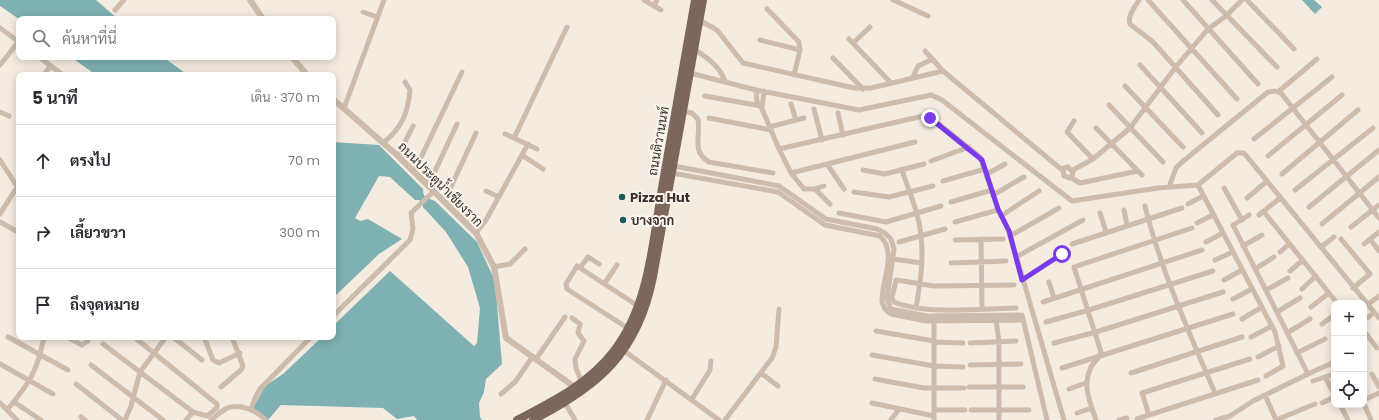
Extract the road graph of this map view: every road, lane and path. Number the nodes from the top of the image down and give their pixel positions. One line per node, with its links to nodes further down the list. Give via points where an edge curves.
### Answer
1 (124, 0): 17 (street)
2 (250, 0): 20 (street)
3 (384, 0): 23 (street)
4 (644, 0): 15 (street)
5 (657, 0): 15 (street)
6 (695, 0): 266 (main road, ถนนติวานนท์, via 650,258)
7 (703, 0): 24 (main road, ถนนติวานนท์)
8 (893, 0): 21 (street)
9 (1139, 0): 46 (street, via 1131,15 1130,24 1153,42)
10 (1148, 0): 33 (street)
11 (1183, 0): 28 (street)
12 (1212, 0): 22 (street)
13 (1242, 0): 22 (street)
14 (1247, 0): 35 (street)
15 (654, 6): 18 (street)
16 (767, 9): 34 (street, via 799,42)
17 (115, 10)
18 (661, 10)
19 (363, 12): 23 (street)
20 (260, 16)
21 (928, 16)
22 (1226, 16): 28 (street); 45 (street)
23 (377, 17): 73 (street)
24 (699, 20): 32 (main road, ถนนติวานนท์); 53 (street, via 717,30 743,64)
25 (567, 27): 98 (street)
26 (870, 27): 58 (street, via 851,41)
27 (0, 28): 29 (street)
28 (1208, 30): 33 (street); 59 (street)
29 (16, 40)
30 (760, 40): 34 (street)
31 (16, 46): 42 (street)
32 (694, 49): 52 (main road, ถนนติวานนท์); 56 (street, via 715,64)
33 (1191, 49): 46 (street); 68 (street)
34 (800, 50): 53 (street)
35 (1294, 50)
36 (925, 51): 38 (street)
37 (833, 58): 62 (street)
38 (933, 59): 47 (street); 55 (street, via 918,66)
39 (1317, 59): 65 (street)
40 (43, 60): 44 (street)
41 (294, 60): 50 (street)
42 (0, 65)
43 (1140, 65): 61 (street)
44 (50, 66): 48 (street); 49 (street)
45 (1277, 67)
46 (1175, 68): 61 (street); 81 (street)
47 (943, 71): 55 (street); 123 (street)
48 (46, 72)
49 (59, 72)
50 (304, 72)
51 (462, 72): 130 (street)
52 (690, 73): 56 (street); 78 (main road, ถนนติวานนท์)
53 (794, 75): 62 (street)
54 (1332, 76): 75 (street)
55 (912, 77): 58 (street)
56 (725, 81): 63 (street)
57 (405, 82): 102 (street, via 410,90 406,115 397,130)
58 (891, 83): 62 (street)
59 (1258, 84)
60 (1126, 86): 74 (street)
61 (1161, 88): 74 (street); 95 (street)
62 (863, 89)
63 (756, 90): 64 (street); 72 (street)
64 (764, 91): 72 (street); 146 (street, via 863,110 926,95 936,96 1072,201)
65 (1278, 92): 75 (street); 146 (street, via 1268,92 1182,162 1176,168)
66 (1342, 95): 89 (street)
67 (705, 96): 72 (street)
68 (1237, 99)
69 (336, 101): 73 (street, ถนนประตูน้ำเชียงราก)
70 (791, 104): 85 (street)
71 (1109, 105): 91 (street)
72 (761, 107): 93 (street)
73 (344, 108): 102 (street, ถนนประตูน้ำเชียงราก)
74 (1146, 108): 91 (street); 107 (street)
75 (1293, 108): 89 (street); 99 (street)
76 (814, 109): 100 (street)
77 (1358, 110): 103 (street)
78 (683, 111): 124 (main road, ถนนติวานนท์); 131 (street, via 692,113 698,119 697,147 703,158 709,162)
79 (0, 112): 82 (street)
80 (838, 113): 97 (street)
81 (1218, 115)
82 (9, 116)
83 (709, 118): 93 (street)
84 (804, 118): 85 (street)
85 (796, 120): 93 (street)
86 (1074, 121): 114 (street, via 1067,132)
87 (457, 124): 142 (street, via 435,171)
88 (413, 126): 112 (street)
89 (1306, 126): 103 (street); 113 (street)
90 (1096, 128): 105 (street)
91 (1130, 128): 105 (street); 118 (street)
92 (1373, 128): 115 (street)
93 (770, 129): 109 (street)
94 (476, 133): 163 (street, via 450,191)
95 (1202, 133)
96 (505, 134): 98 (street)
97 (843, 135): 100 (street); 106 (street, via 927,116)
98 (514, 138): 104 (street)
99 (1254, 139)
100 (822, 140): 109 (street)
101 (915, 142): 119 (street)
102 (383, 143): 112 (street, ถนนประตูน้ำเชียงราก)
103 (1319, 143): 115 (street); 133 (street)
104 (528, 144): 108 (street); 111 (street)
105 (1112, 144): 114 (street); 129 (street)
106 (969, 147): 117 (street); 128 (street, via 980,157)
107 (1183, 148)
108 (538, 149)
109 (779, 149): 132 (street)
110 (1379, 150): 135 (street)
111 (522, 155): 122 (street); 160 (street)
112 (398, 156): 130 (street, ถนนประตูน้ำเชียงราก)
113 (1268, 156)
114 (1093, 159): 127 (street)
115 (1334, 159): 135 (street); 151 (street)
116 (0, 160): 141 (street)
117 (931, 161)
118 (1163, 162)
119 (827, 164): 132 (street); 149 (street)
120 (924, 164): 126 (street)
121 (1005, 164): 128 (street)
122 (543, 169)
123 (1061, 169): 127 (street, via 1068,167); 137 (street, via 1065,177)
124 (673, 170): 225 (street, via 783,188 826,219 877,228 885,232 893,245); 288 (street, via 778,192 825,225 880,236 889,250 882,297 885,309 892,314); 320 (main road, ถนนติวานนท์, via 647,304)
125 (863, 170): 126 (street, via 880,174)
126 (902, 170): 156 (street)
127 (1073, 170): 137 (street)
128 (986, 171): 139 (street); 158 (street)
129 (1138, 171): 134 (street); 137 (street, via 1080,183)
130 (414, 172): 142 (street, ถนนประตูน้ำเชียงราก)
131 (773, 173)
132 (791, 173): 148 (street, via 804,189)
133 (1282, 174)
134 (1142, 175)
135 (1347, 176): 157 (street); 170 (street)
136 (1024, 177): 158 (street)
137 (1070, 177)
138 (1379, 177): 157 (street)
139 (943, 181)
140 (1266, 182): 145 (street, via 1248,157 1240,152); 161 (street); 162 (street)
141 (16, 184)
142 (426, 184): 152 (street, ถนนประตูน้ำเชียงราก)
143 (824, 186): 148 (street)
144 (933, 186): 156 (street)
145 (1198, 186): 146 (street); 159 (street)
146 (1169, 187)
147 (1224, 188): 186 (street)
148 (815, 189): 165 (street)
149 (844, 189)
150 (16, 190): 179 (street)
151 (1295, 190)
152 (434, 191): 163 (street, ถนนประตูน้ำเชียงราก); 276 (street, via 411,213 410,240)
153 (486, 191): 160 (street)
154 (1039, 191): 182 (street)
155 (854, 192): 156 (street, via 883,198)
156 (909, 192): 177 (street)
157 (1359, 192): 175 (street); 190 (street)
158 (992, 193): 164 (street); 173 (street)
159 (1203, 196): 166 (street); 180 (street)
160 (499, 197): 198 (street)
161 (1247, 198)
162 (1280, 198): 213 (street, via 1261,214); 216 (street)
163 (441, 199): 198 (street, ถนนประตูน้ำเชียงราก)
164 (951, 202)
165 (830, 204)
166 (1188, 204)
167 (1379, 205): 175 (street)
168 (941, 206): 177 (street)
169 (1145, 206): 183 (street)
170 (1309, 207)
171 (1059, 208): 202 (street)
172 (1182, 208): 183 (street)
173 (998, 210): 182 (street); 188 (street)
174 (1124, 210): 191 (street)
175 (1373, 210): 184 (street); 192 (street)
176 (839, 213): 177 (street, via 886,222)
177 (917, 213): 201 (street)
178 (1100, 213): 196 (street)
179 (0, 214)
180 (1213, 215): 189 (street); 199 (street)
181 (1249, 215): 186 (street)
182 (1001, 216): 202 (street)
183 (1148, 218): 191 (street); 209 (street)
184 (1379, 218)
185 (1083, 220): 223 (street)
186 (1242, 220): 215 (street, via 1233,225)
187 (0, 222): 195 (street)
188 (955, 222)
189 (1197, 223)
190 (1322, 224)
191 (1127, 225): 196 (street)
192 (1351, 227)
193 (1192, 228): 209 (street)
194 (946, 229): 201 (street)
195 (16, 231)
196 (1106, 232): 212 (street)
197 (1379, 232): 206 (street)
198 (476, 233): 235 (street, ถนนประตูน้ำเชียงราก)
199 (1223, 233): 211 (street); 220 (street)
200 (1262, 235): 215 (street)
201 (921, 236): 210 (street); 230 (street)
202 (1010, 236): 223 (street)
203 (1334, 237): 216 (street)
204 (1003, 239): 208 (street)
205 (1341, 239): 252 (street, via 1370,274)
206 (1370, 239): 214 (street); 219 (street)
207 (955, 240): 208 (street)
208 (981, 240): 229 (street)
209 (1154, 241): 232 (street); 251 (street, via 1074,268)
210 (899, 242)
211 (1206, 242)
212 (1072, 244)
213 (1289, 244): 221 (street); 227 (street)
214 (1364, 244)
215 (1244, 246): 237 (street)
216 (1321, 247): 252 (street)
217 (525, 249): 235 (street, via 510,264)
218 (1202, 250): 232 (street)
219 (1379, 251)
220 (1233, 252): 226 (street); 238 (street)
221 (1280, 252)
222 (1062, 254): 243 (street)
223 (1016, 257): 243 (street)
224 (1274, 257): 237 (street)
225 (893, 259): 230 (street); 287 (street, via 887,299 891,308 927,316 1022,315)
226 (1215, 260)
227 (1303, 260): 240 (street); 241 (street)
228 (1006, 261): 229 (street)
229 (982, 262): 231 (street); 250 (street)
230 (922, 263): 247 (street)
231 (951, 263)
232 (1162, 263): 248 (street); 251 (street)
233 (599, 264): 236 (street, via 588,257)
234 (617, 265): 246 (street)
235 (494, 268): 327 (street, ถนนประตูน้ำเชียงราก, via 504,334)
236 (580, 268): 246 (street); 292 (street, via 575,267 566,284 567,289)
237 (1255, 269): 255 (street)
238 (1242, 270): 244 (street); 253 (street)
239 (1213, 271): 248 (street)
240 (1290, 271)
241 (1316, 276): 254 (street); 257 (street)
242 (1288, 278): 255 (street)
243 (1022, 280): 418 (street)
244 (1224, 280)
245 (1049, 282): 259 (street)
246 (604, 284): 266 (street)
247 (920, 284): 250 (street); 270 (street); 270 (street, via 896,280 892,298 894,302)
248 (1169, 284): 267 (street); 274 (street)
249 (1014, 285): 250 (street)
250 (982, 286): 273 (street)
251 (1082, 288): 259 (street); 274 (street)
252 (1354, 288): 263 (street)
253 (1252, 289): 261 (street); 268 (street)
254 (1302, 289)
255 (1266, 290): 275 (street)
256 (1223, 292): 267 (street)
257 (1329, 293): 262 (street); 269 (street)
258 (1379, 296): 265 (street)
259 (1054, 298): 264 (street)
260 (1300, 298): 275 (street)
261 (1233, 299)
262 (1335, 300)
263 (1363, 300)
264 (1043, 302)
265 (1367, 305): 277 (street)
266 (638, 306): 292 (main road, ถนนติวานนท์)
267 (1178, 306): 293 (street); 295 (street)
268 (1262, 307): 284 (street); 291 (street)
269 (1311, 307)
270 (916, 308): 273 (street)
271 (1016, 308): 273 (street)
272 (779, 309): 345 (street, via 776,347 772,358)
273 (982, 309)
274 (1089, 310): 289 (street); 295 (street)
275 (1277, 312): 296 (street)
276 (336, 313)
277 (1374, 313): 282 (street); 283 (street)
278 (1233, 314): 293 (street)
279 (565, 317): 327 (street)
280 (1331, 317): 290 (street)
281 (572, 318): 359 (street, via 580,324 578,333 584,341 575,359)
282 (1367, 318)
283 (1379, 318)
284 (1242, 319)
285 (1310, 319): 296 (street)
286 (996, 320): 287 (street); 288 (street); 313 (street)
287 (1023, 320): 417 (street)
288 (934, 321): 311 (street)
289 (1046, 322)
290 (1322, 324)
291 (1272, 326): 300 (street); 318 (street)
292 (628, 329): 359 (main road, ถนนติวานนท์, via 606,360)
293 (1188, 329): 321 (street); 328 (street)
294 (876, 331): 311 (street)
295 (1096, 332): 316 (street); 328 (street)
296 (1287, 333): 324 (street)
297 (1367, 335): 319 (street)
298 (8, 337): 326 (street)
299 (1242, 337): 321 (street)
300 (1251, 337)
301 (1324, 339): 324 (street)
302 (43, 340): 326 (street)
303 (73, 340): 304 (street, via 82,345)
304 (88, 340)
305 (138, 340): 322 (street)
306 (164, 340): 322 (street)
307 (177, 340): 331 (street)
308 (205, 340): 323 (street, via 216,362)
309 (234, 340): 323 (street)
310 (308, 340): 386 (street, via 260,389)
311 (934, 341): 314 (street); 338 (street)
312 (1016, 341): 313 (street)
313 (999, 342): 315 (street); 339 (street)
314 (964, 343)
315 (970, 343)
316 (1054, 343)
317 (103, 344): 343 (street)
318 (1279, 346): 329 (street); 350 (street, via 1283,366)
319 (1377, 348)
320 (623, 350): 353 (street); 379 (main road, ถนนติวานนท์, via 598,380)
321 (1197, 351): 344 (street); 346 (street)
322 (153, 353): 343 (street); 394 (street, via 218,405 207,416)
323 (240, 353): 362 (street, via 241,370)
324 (1297, 353): 347 (street)
325 (872, 355): 338 (street)
326 (40, 356): 342 (street); 356 (street)
327 (534, 357): 359 (street, ถนนประตูน้ำเชียงราก); 371 (street, via 515,382)
328 (1100, 357): 341 (street); 358 (street, via 1092,365)
329 (1258, 357)
330 (1250, 359): 344 (street)
331 (202, 360)
332 (711, 361): 375 (street, via 710,370)
333 (1331, 363): 347 (street)
334 (0, 364): 356 (street)
335 (1021, 364): 339 (street)
336 (91, 365): 373 (street)
337 (970, 365): 339 (street)
338 (934, 366): 340 (street); 364 (street)
339 (999, 366): 361 (street)
340 (963, 367)
341 (1062, 368)
342 (68, 370)
343 (140, 372): 373 (street); 394 (street)
344 (1206, 372): 368 (street); 396 (street, via 1142,393)
345 (761, 373): 360 (street); 414 (street)
346 (1131, 373)
347 (1308, 374): 372 (street)
348 (1372, 374): 366 (street)
349 (1331, 375): 351 (street)
350 (1266, 376)
351 (1325, 376): 355 (street); 365 (street)
352 (875, 379): 364 (street)
353 (666, 380): 375 (street); 412 (street)
354 (1258, 380): 368 (street)
355 (1313, 381)
356 (30, 382): 370 (street); 377 (street)
357 (76, 384): 403 (street)
358 (1086, 384): 367 (street); 383 (street)
359 (579, 385): 409 (main road, ถนนติวานนท์)
360 (778, 386)
361 (999, 386): 363 (street); 364 (street); 387 (street)
362 (221, 387)
363 (1023, 387)
364 (935, 388): 390 (street)
365 (1331, 388)
366 (1379, 388)
367 (1069, 389)
368 (1215, 393): 396 (street)
369 (1379, 393): 376 (street)
370 (53, 394)
371 (501, 394)
372 (1265, 395): 400 (street); 422 (street)
373 (133, 396): 404 (street); 405 (street)
374 (1331, 398): 381 (street)
375 (692, 399): 413 (street)
376 (1367, 399)
377 (14, 402): 388 (street); 402 (street)
378 (0, 403): 388 (street)
379 (565, 403): 410 (main road, ถนนติวานนท์); 411 (street)
380 (872, 403): 389 (street)
381 (1322, 403)
382 (1315, 404): 422 (street)
383 (1092, 408): 395 (street); 419 (street)
384 (1341, 408): 423 (street)
385 (1366, 408): 424 (street)
386 (251, 409): 407 (street, via 235,406 227,408); 408 (street)
387 (999, 409): 392 (street); 393 (street); 416 (street)
388 (7, 410): 401 (street)
389 (899, 410): 397 (street); 415 (street)
390 (934, 410): 391 (street); 397 (street)
391 (965, 410)
392 (971, 410)
393 (1029, 410)
394 (193, 412): 406 (street)
395 (1077, 413)
396 (1149, 415): 399 (street)
397 (934, 418)
398 (1127, 418): 420 (street)
399 (1137, 419)
400 (1226, 419): 421 (street)
401 (17, 420)
402 (41, 420)
403 (122, 420)
404 (125, 420)
405 (163, 420)
406 (186, 420)
407 (212, 420)
408 (266, 420)
409 (517, 420)
410 (532, 420)
411 (575, 420)
412 (647, 420)
413 (720, 420)
414 (726, 420)
415 (891, 420)
416 (999, 420)
417 (1047, 420)
418 (1064, 420)
419 (1096, 420)
420 (1119, 420)
421 (1216, 420)
422 (1276, 420)
423 (1347, 420)
424 (1371, 420)

